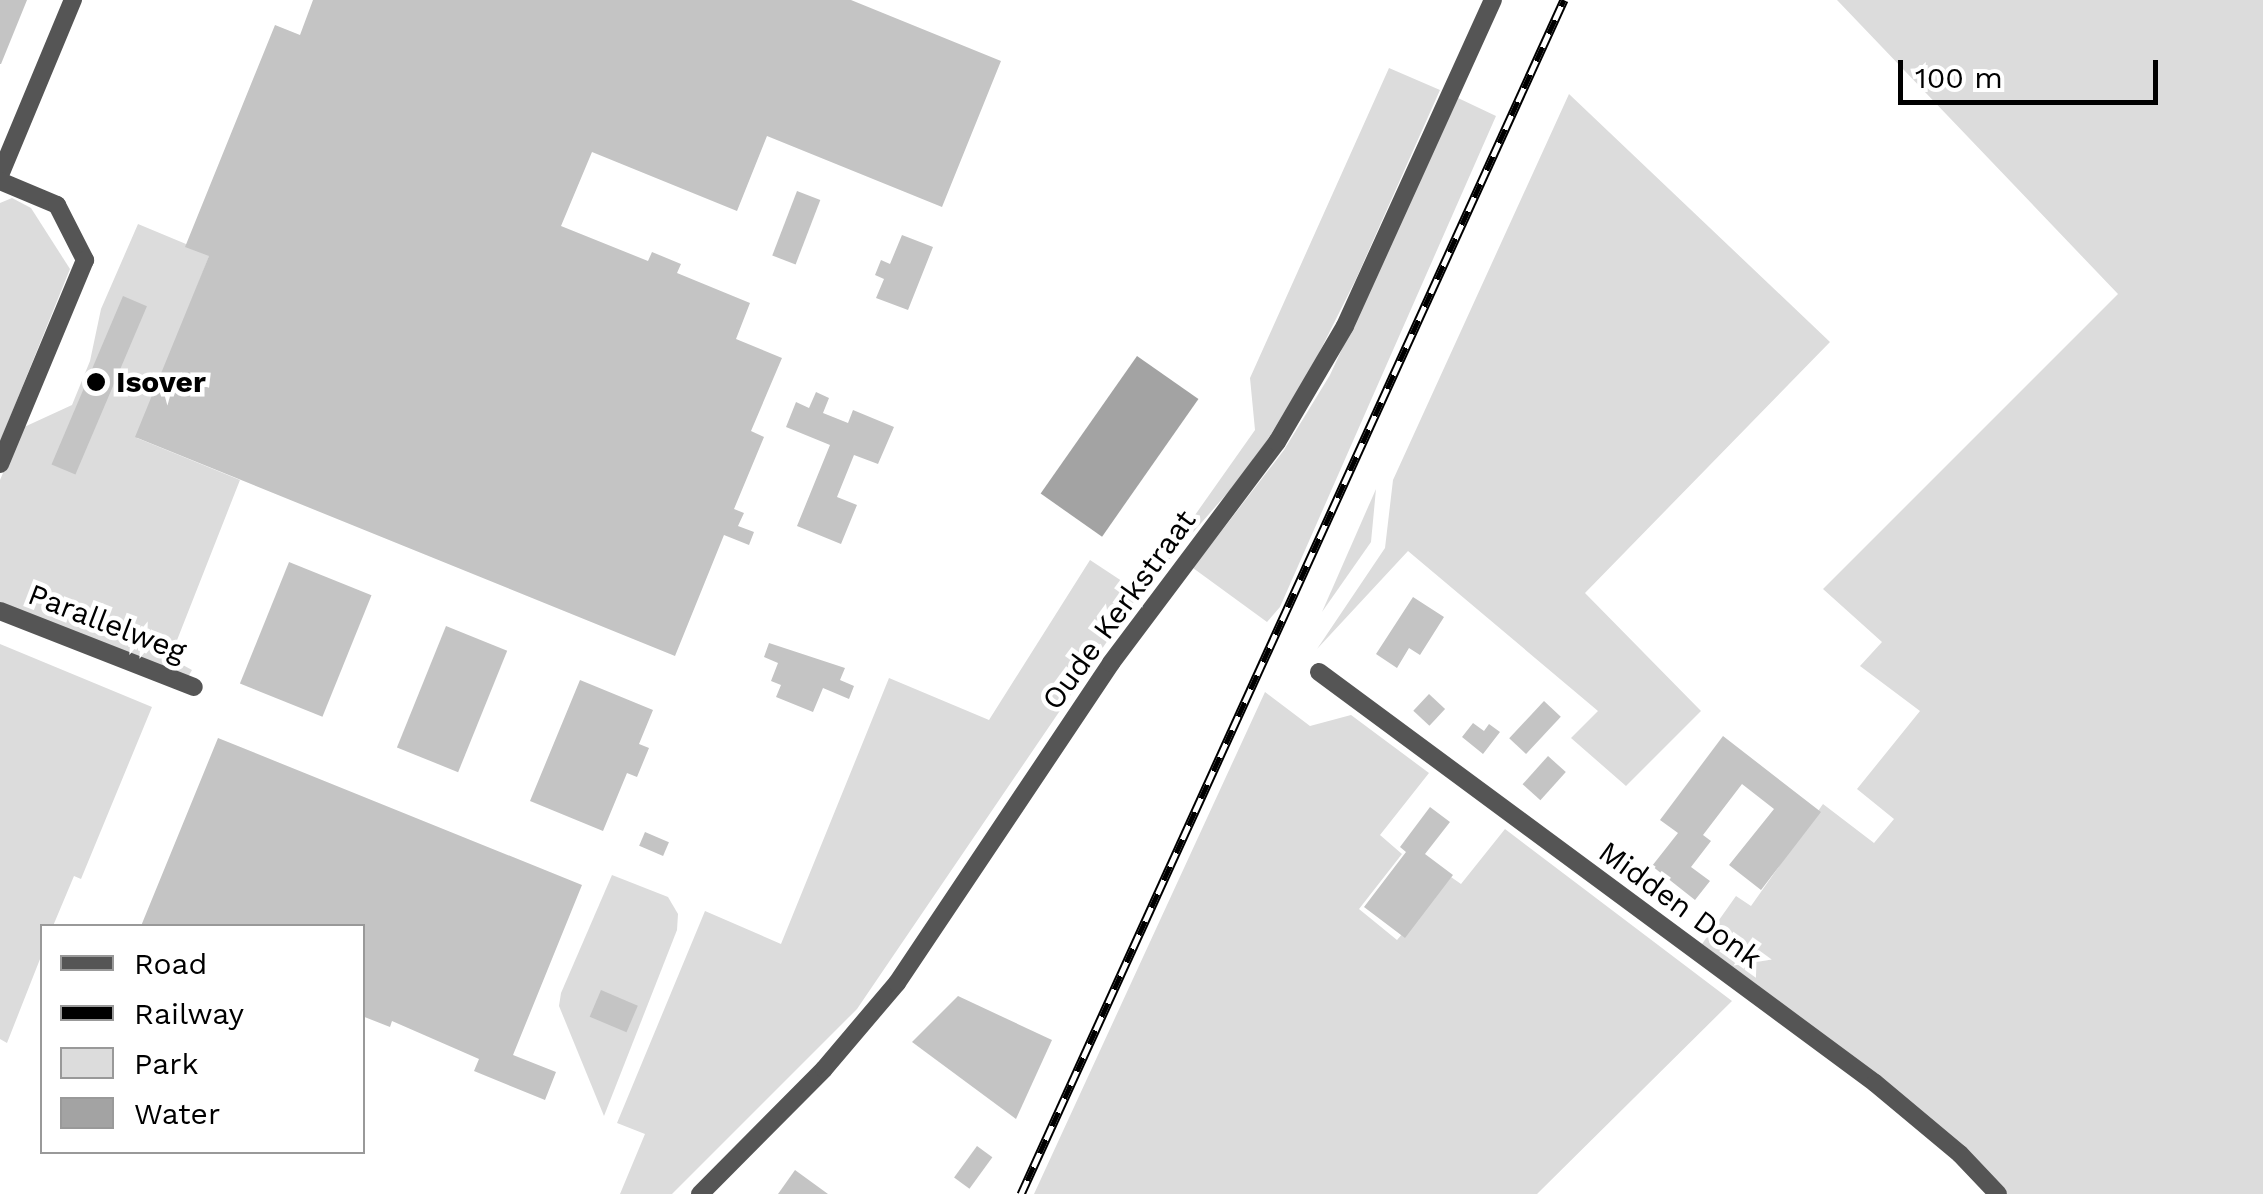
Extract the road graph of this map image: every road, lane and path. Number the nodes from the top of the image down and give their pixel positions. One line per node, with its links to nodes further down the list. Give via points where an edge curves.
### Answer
1 (73, 0): 3 (street)
2 (1493, 0): 8 (street, Oude Kerkstraat, via 1345,326 1277,442 1110,663 897,983 824,1069)
3 (0, 178): 4 (street, via 58,205 85,260)
4 (0, 464)
5 (0, 611): 7 (street, Parallelweg)
6 (1318, 672): 9 (street, Midden Donk, via 1875,1084)
7 (194, 687)
8 (700, 1194)
9 (1998, 1194)

